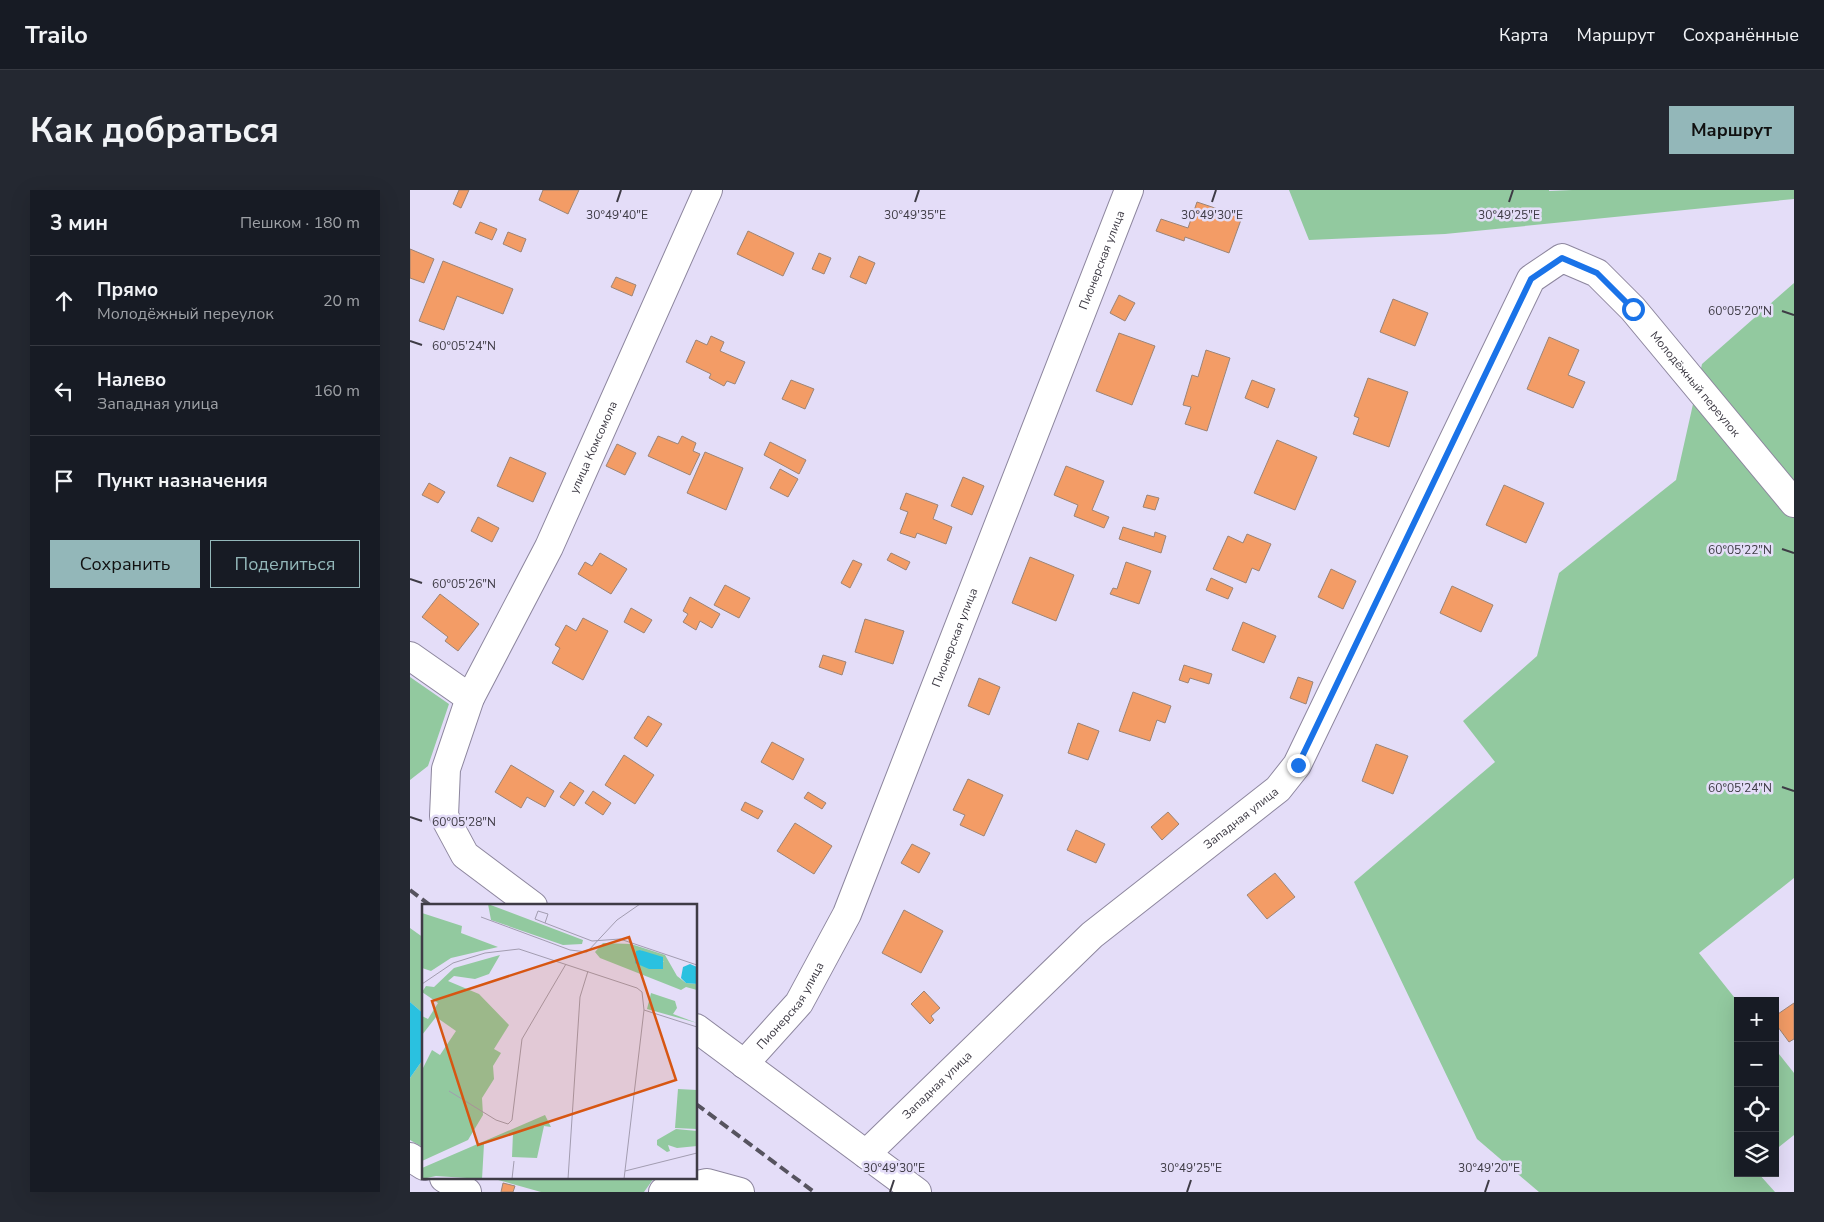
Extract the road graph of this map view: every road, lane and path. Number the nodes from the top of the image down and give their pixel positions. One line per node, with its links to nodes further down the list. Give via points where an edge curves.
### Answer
1 (708, 190): 6 (street, улица Комсомола, via 549,547)
2 (1129, 190): 9 (street, Пионерская улица, via 847,914 799,1002)
3 (1562, 258): 4 (street, Молодёжный переулок, via 1597,273 1633,309); 10 (street, Западная улица, via 1531,279 1298,765 1278,789 1092,935)
4 (1794, 503)
5 (410, 656): 6 (street)
6 (470, 698): 7 (street, улица Комсомола, via 446,770 444,816 464,855)
7 (530, 904)
8 (698, 1030): 9 (street)
9 (744, 1064): 10 (street)
10 (866, 1154): 17 (street)
11 (410, 1157): 12 (street)
12 (422, 1165)
13 (447, 1180): 14 (street)
14 (466, 1192)
15 (662, 1192): 16 (street, via 707,1183)
16 (740, 1192)
17 (917, 1192)

